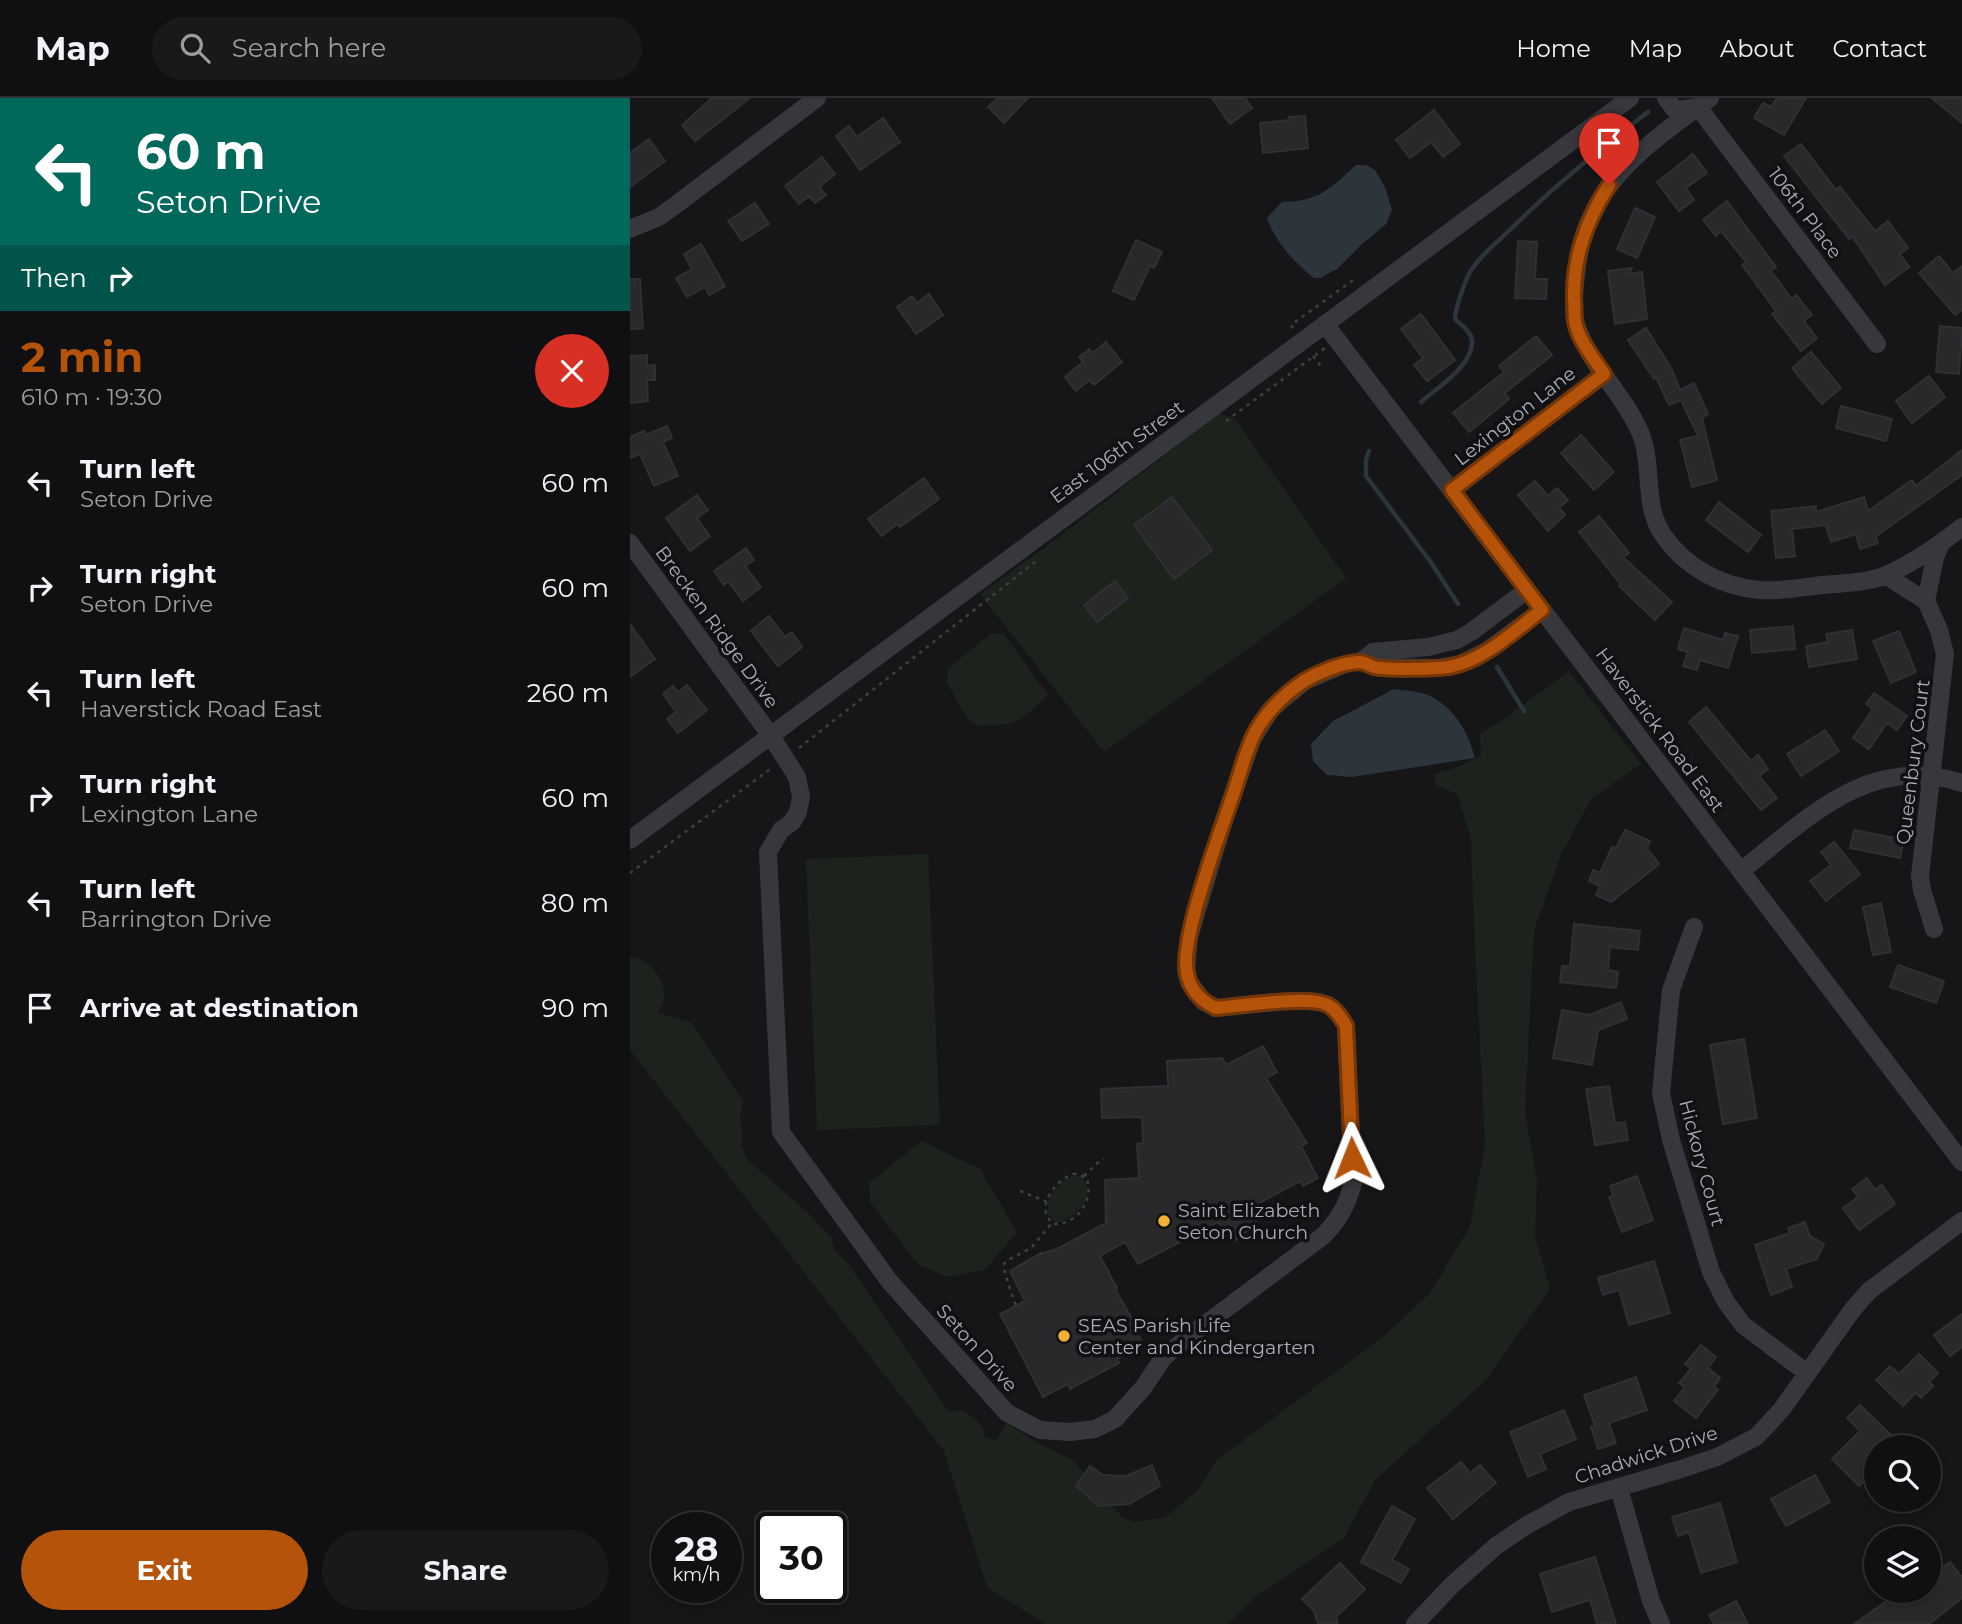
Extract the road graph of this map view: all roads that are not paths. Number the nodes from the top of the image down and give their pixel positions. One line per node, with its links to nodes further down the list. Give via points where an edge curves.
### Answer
1 (817, 98): 5 (street, via 677,204)
2 (1630, 98): 6 (street, East 106th Street)
3 (1666, 98): 4 (street, via 1675,110)
4 (1704, 101): 7 (street, 106th Place); 8 (street, via 1625,164 1585,230 1577,260 1575,321)
5 (630, 229)
6 (1325, 324): 9 (street, Haverstick Road East); 18 (street, East 106th Street)
7 (1877, 344)
8 (1604, 374): 9 (street, Lexington Lane); 13 (street, via 1631,410 1642,437 1649,500 1661,532 1698,570 1734,586 1762,591)
9 (1452, 490): 14 (street, Haverstick Road East)
10 (1962, 527): 12 (street)
11 (630, 543): 18 (street, Brecken Ridge Drive)
12 (1941, 543): 13 (street); 15 (street)
13 (1885, 575): 15 (street)
14 (1527, 590): 16 (street, Haverstick Road East); 17 (street, Seton Drive, via 1457,640 1373,652)
15 (1926, 601): 19 (street, Queenbury Court, via 1945,654)
16 (1542, 610): 17 (street, Seton Drive, via 1488,650 1460,664 1399,668 1374,667); 22 (street, Haverstick Road East)
17 (1362, 661): 18 (street, Seton Drive, via 1305,681 1278,702 1260,726 1214,851 1186,957 1189,982 1204,1002 1216,1008 1308,1001 1326,1003 1337,1011 1346,1026 1353,1183 1347,1205 1323,1236 1164,1357 1130,1405 1095,1429 1040,1430 1007,1413 890,1282 781,1132 768,852 781,830 792,822 801,797 797,777)
18 (771, 736): 21 (street, East 106th Street)
19 (1932, 776): 20 (street); 22 (street, via 1891,777 1840,795); 24 (street, Queenbury Court, via 1920,876)
20 (1962, 783)
21 (630, 840)
22 (1741, 871): 25 (street, Haverstick Road East)
23 (1694, 927): 27 (street, Hickory Court, via 1671,990 1661,1093 1671,1140 1711,1272 1726,1302 1743,1325)
24 (1934, 929)
25 (1962, 1162)
26 (1962, 1221): 27 (street, Chadwick Drive, via 1869,1291)
27 (1807, 1373): 28 (street, Chadwick Drive, via 1756,1437 1717,1457)
28 (1619, 1488): 29 (street, Chadwick Drive, via 1569,1502 1527,1525 1496,1546); 30 (street)
29 (1415, 1624)
30 (1661, 1624)

